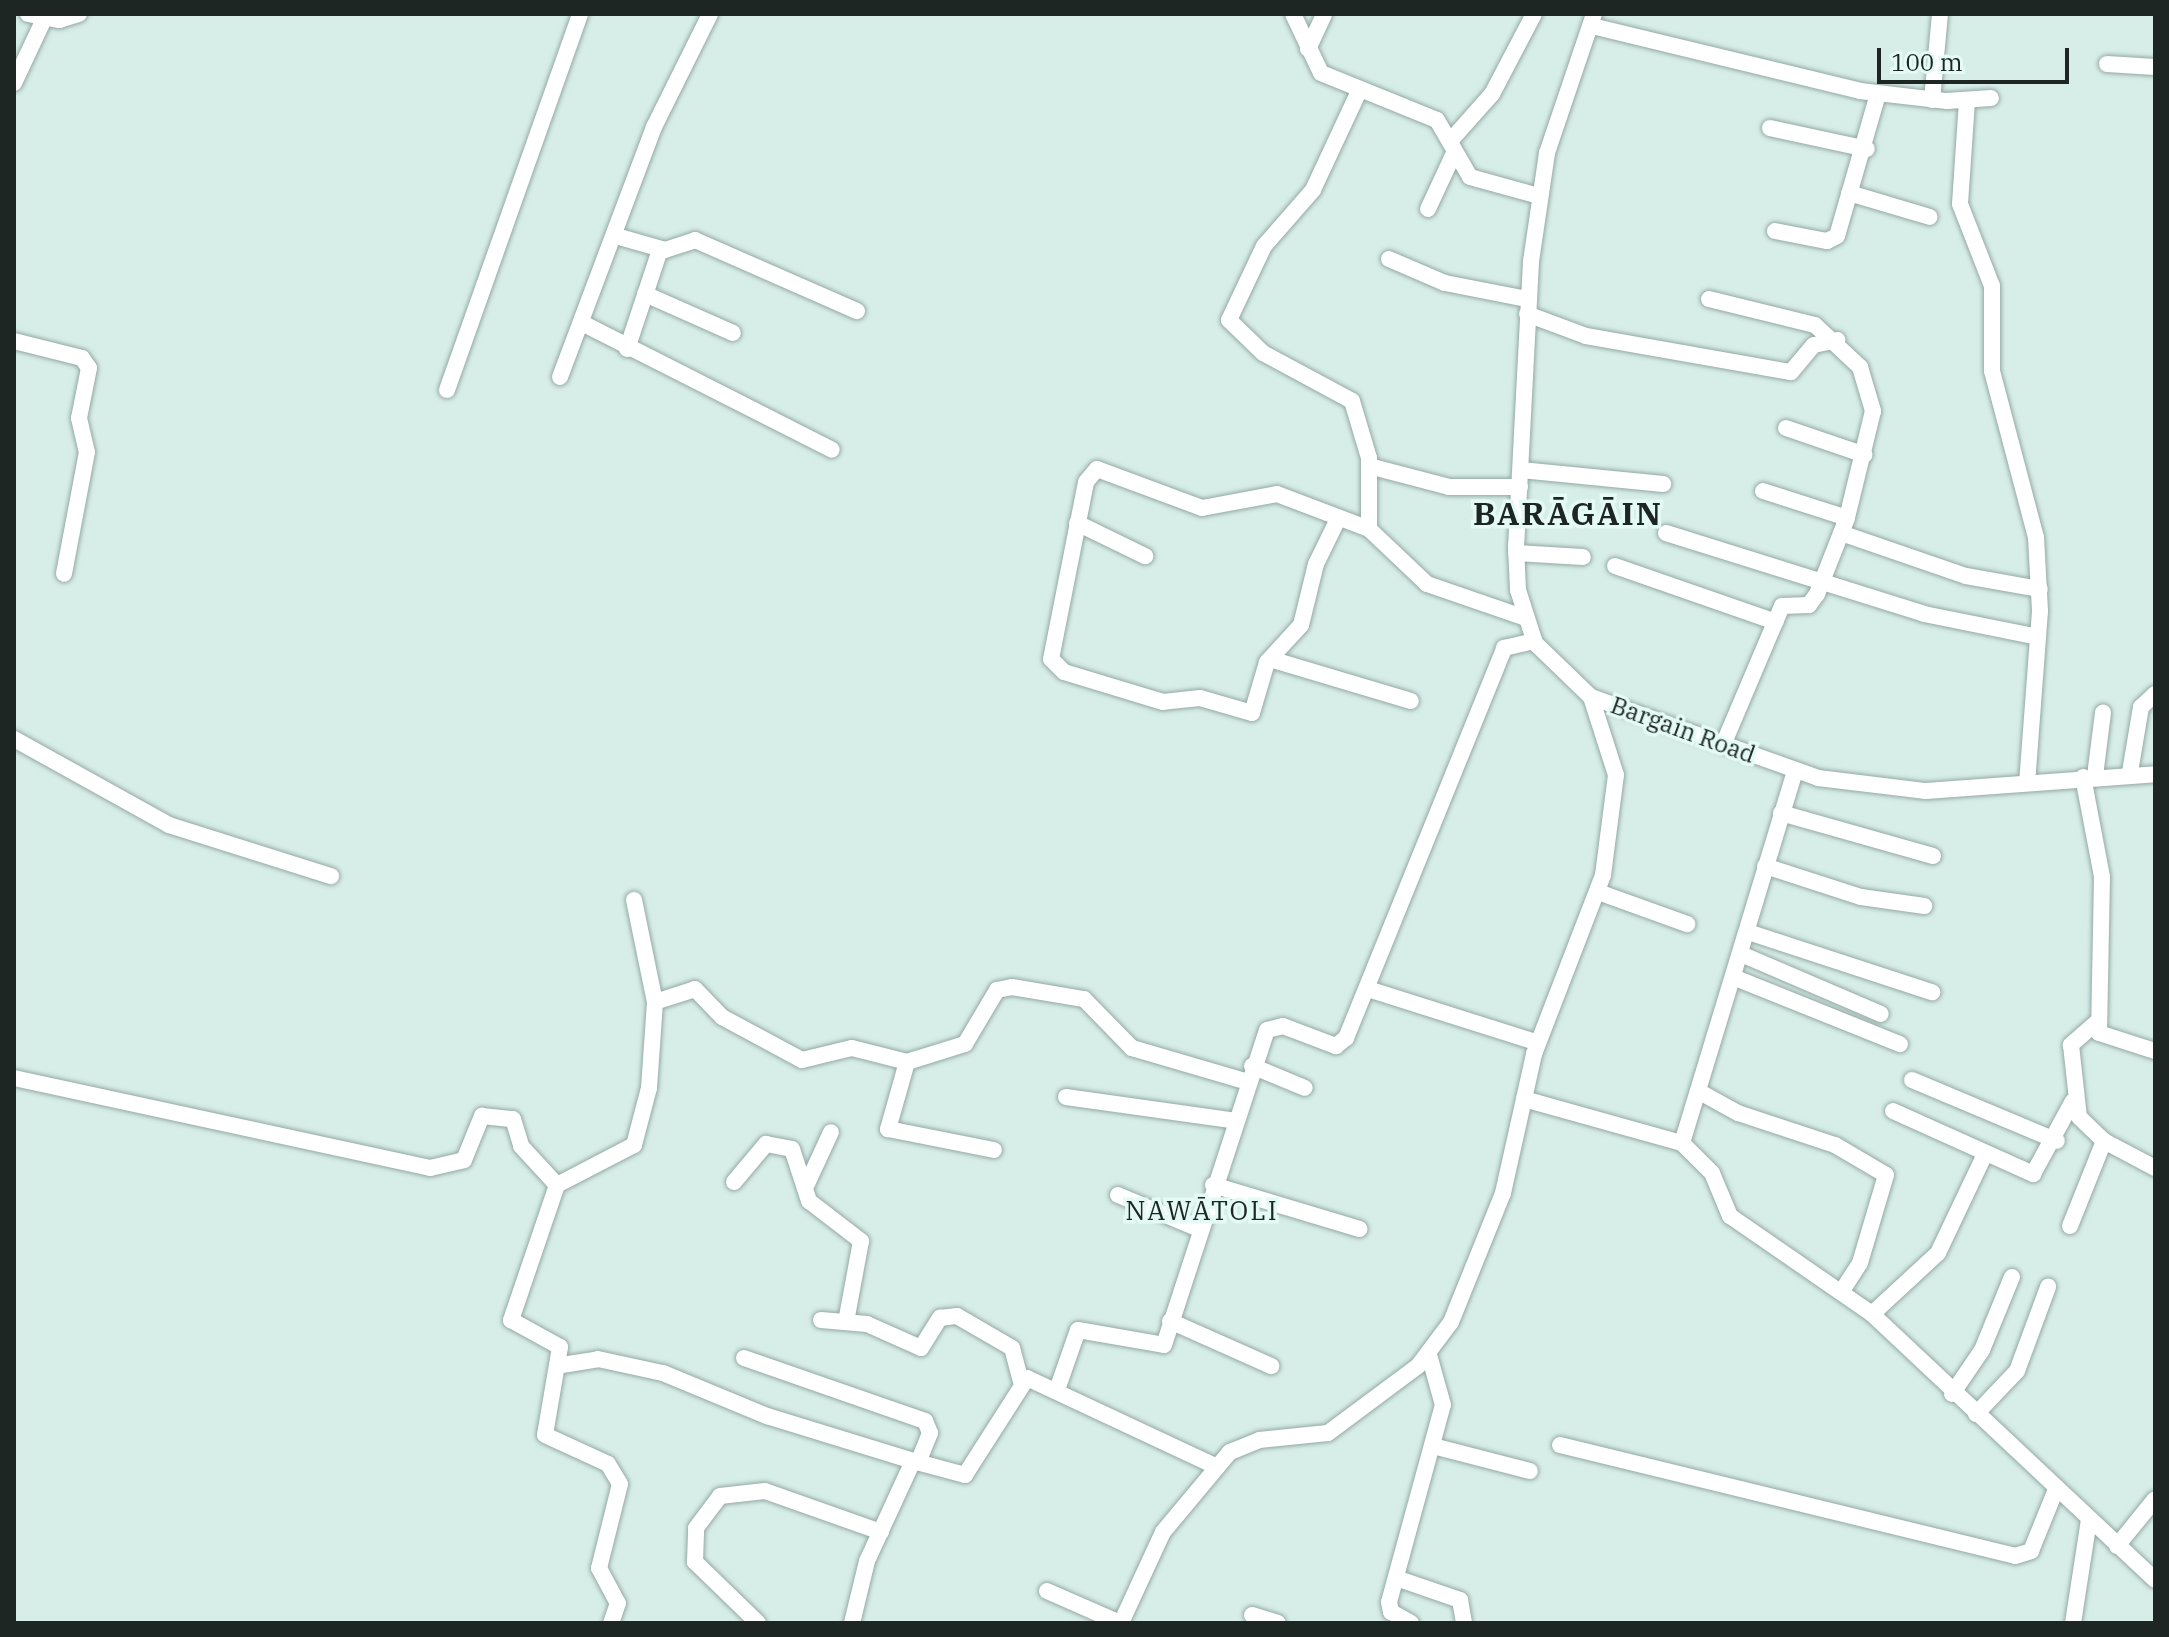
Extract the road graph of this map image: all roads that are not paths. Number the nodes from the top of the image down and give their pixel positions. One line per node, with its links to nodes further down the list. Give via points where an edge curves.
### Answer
1 (79, 14): 8 (street)
2 (580, 14): 40 (street)
3 (710, 14): 27 (street, via 654,127)
4 (1293, 14): 10 (street)
5 (1324, 14): 10 (street)
6 (1534, 14): 20 (street, via 1492,94)
7 (1940, 14): 17 (street)
8 (36, 16): 13 (street)
9 (1593, 20): 15 (street); 23 (street, Bargain Road, via 1555,125)
10 (1307, 51): 14 (street, via 1321,73)
11 (2107, 64): 12 (street)
12 (2155, 67)
13 (14, 83)
14 (1360, 89): 20 (street, via 1437,120); 44 (street, via 1313,190 1264,246 1229,320 1263,353 1352,401)
15 (1878, 94): 17 (street); 21 (street)
16 (1991, 98): 18 (street)
17 (1932, 100): 18 (street)
18 (1967, 101): 59 (street, via 1960,204 1992,286 1992,371 2026,488)
19 (1770, 128): 21 (street)
20 (1453, 146): 23 (street, via 1470,177); 24 (street)
21 (1867, 149): 22 (street)
22 (1849, 193): 25 (street); 26 (street, via 1833,240)
23 (1539, 196): 32 (street, Bargain Road)
24 (1428, 209)
25 (1930, 217)
26 (1775, 231)
27 (616, 236): 28 (street); 34 (street)
28 (660, 250): 30 (street); 33 (street, via 695,240)
29 (1389, 259): 32 (street, via 1445,283)
30 (645, 294): 35 (street); 38 (street)
31 (1709, 299): 36 (street, via 1788,314)
32 (1527, 306): 36 (street, via 1586,336 1791,372 1814,345); 45 (street, Bargain Road)
33 (857, 311)
34 (582, 323): 38 (street); 39 (street)
35 (733, 333)
36 (1837, 340): 43 (street, via 1860,367 1868,390 1873,428)
37 (14, 341): 57 (street, via 82,358 89,368 79,418 87,452)
38 (627, 349): 42 (street)
39 (560, 377)
40 (447, 390)
41 (1786, 428): 43 (street)
42 (832, 450)
43 (1865, 455): 50 (street)
44 (1369, 466): 45 (street, via 1449,487); 51 (street)
45 (1521, 478): 46 (street); 53 (street, Bargain Road)
46 (1663, 484)
47 (1763, 491): 50 (street)
48 (1338, 519): 49 (street, via 1263,492 1202,508 1097,469 1086,482); 51 (street); 64 (street, via 1316,564 1301,625)
49 (1077, 523): 54 (street); 64 (street, via 1055,667 1163,702 1200,698 1252,713)
50 (1844, 525): 58 (street); 59 (street, via 1966,576)
51 (1369, 529): 60 (street, via 1427,584)
52 (1666, 533): 58 (street)
53 (1516, 553): 55 (street); 60 (street, Bargain Road)
54 (1145, 556)
55 (1583, 557)
56 (1615, 566): 61 (street)
57 (64, 574)
58 (1824, 579): 61 (street, via 1809,605 1786,602); 62 (street, via 1924,614)
59 (2040, 589): 62 (street)
60 (1523, 617): 63 (street, Bargain Road)
61 (1776, 622): 70 (street)
62 (2038, 637): 75 (street)
63 (1534, 641): 66 (street, Bargain Road); 87 (street, via 1504,648)
64 (1270, 659): 67 (street)
65 (2155, 694): 72 (street, via 2141,707)
66 (1591, 697): 70 (street, Bargain Road); 80 (street, via 1616,775)
67 (1411, 701)
68 (2103, 713): 74 (street)
69 (15, 742): 79 (street, via 169,825)
70 (1723, 745): 71 (street, Bargain Road)
71 (1795, 771): 75 (street, Bargain Road, via 1914,790); 76 (street)
72 (2130, 772): 73 (street, Bargain Road); 74 (street, Bargain Road)
73 (2155, 774)
74 (2089, 776): 75 (street, Bargain Road); 91 (street, via 2102,877)
75 (2027, 783)
76 (1781, 813): 77 (street); 78 (street)
77 (1933, 856)
78 (1765, 866): 82 (street, via 1861,897); 84 (street)
79 (331, 876)
80 (1598, 892): 83 (street); 92 (street)
81 (634, 900): 89 (street)
82 (1924, 906)
83 (1687, 924)
84 (1748, 932): 85 (street); 88 (street)
85 (1741, 954): 86 (street); 90 (street)
86 (1733, 977): 93 (street); 100 (street)
87 (1368, 989): 92 (street); 96 (street, via 1342,1043 1274,1026)
88 (1932, 992)
89 (655, 1002): 95 (street, via 703,991 722,1017 802,1060 852,1048); 114 (street, via 649,1088 634,1145)
90 (1881, 1014)
91 (2097, 1022): 94 (street, via 2106,1041); 103 (street, via 2071,1045)
92 (1538, 1043): 102 (street)
93 (1900, 1044)
94 (2155, 1051)
95 (907, 1062): 96 (street, via 965,1044 997,990 1012,987 1084,999 1132,1048); 110 (street, via 888,1129)
96 (1250, 1074): 99 (street); 105 (street)
97 (14, 1078): 114 (street, via 430,1168 464,1160 482,1116 507,1115 521,1146)
98 (1912, 1080): 107 (street)
99 (1305, 1088)
100 (1698, 1091): 109 (street); 123 (street, via 1738,1113 1835,1145 1886,1175 1860,1263)
101 (1066, 1097): 105 (street)
102 (1524, 1099): 109 (street); 128 (street, via 1487,1239)
103 (2073, 1101): 107 (street); 108 (street)
104 (1893, 1111): 111 (street)
105 (1236, 1121): 115 (street)
106 (831, 1132): 116 (street)
107 (2057, 1141): 111 (street, via 2033,1174)
108 (2104, 1141): 112 (street); 118 (street)
109 (1682, 1143): 123 (street, via 1712,1173 1730,1216)
110 (994, 1150)
111 (1985, 1154): 124 (street, via 1938,1253)
112 (2155, 1168)
113 (734, 1182): 116 (street, via 753,1151 777,1143 800,1159)
114 (557, 1185): 130 (street, via 511,1320 560,1347)
115 (1213, 1185): 119 (street); 120 (street)
116 (804, 1191): 127 (street, via 861,1241)
117 (1118, 1195): 119 (street)
118 (2070, 1226)
119 (1199, 1229): 126 (street)
120 (1360, 1229)
121 (2012, 1277): 134 (street, via 1982,1350)
122 (2048, 1287): 135 (street, via 2017,1371)
123 (1841, 1292): 124 (street)
124 (1872, 1314): 134 (street)
125 (821, 1320): 127 (street)
126 (1170, 1321): 131 (street); 133 (street, via 1161,1349 1078,1330)
127 (846, 1322): 132 (street, via 921,1348 940,1318 957,1316 1012,1348)
128 (1429, 1355): 137 (street, via 1443,1405); 139 (street, via 1328,1433 1243,1444)
129 (744, 1358): 138 (street, via 925,1421 930,1433)
130 (562, 1365): 138 (street, via 598,1359 663,1373 767,1416); 150 (street, via 543,1417 545,1435 608,1464 620,1484 599,1568 618,1603)
131 (1271, 1366)
132 (1021, 1381): 133 (street, via 1034,1377); 138 (street, via 965,1475)
133 (1058, 1387): 139 (street)
134 (1952, 1394): 135 (street)
135 (1976, 1414): 141 (street)
136 (1560, 1445): 141 (street, via 2015,1556 2031,1551)
137 (1433, 1446): 140 (street); 146 (street)
138 (916, 1460): 144 (street)
139 (1217, 1467): 153 (street, via 1163,1532)
140 (1530, 1471)
141 (2056, 1489): 143 (street)
142 (2155, 1499): 145 (street)
143 (2089, 1520): 145 (street); 157 (street)
144 (881, 1532): 151 (street, via 765,1491 720,1496 696,1528 695,1562); 152 (street)
145 (2117, 1546): 147 (street)
146 (1396, 1578): 155 (street, via 1391,1612); 156 (street, via 1460,1600)
147 (2155, 1580)
148 (1047, 1591): 153 (street)
149 (1252, 1615): 154 (street)
150 (611, 1623)
151 (758, 1623)
152 (852, 1623)
153 (1120, 1623)
154 (1278, 1623)
155 (1411, 1623)
156 (1464, 1623)
157 (2073, 1623)

